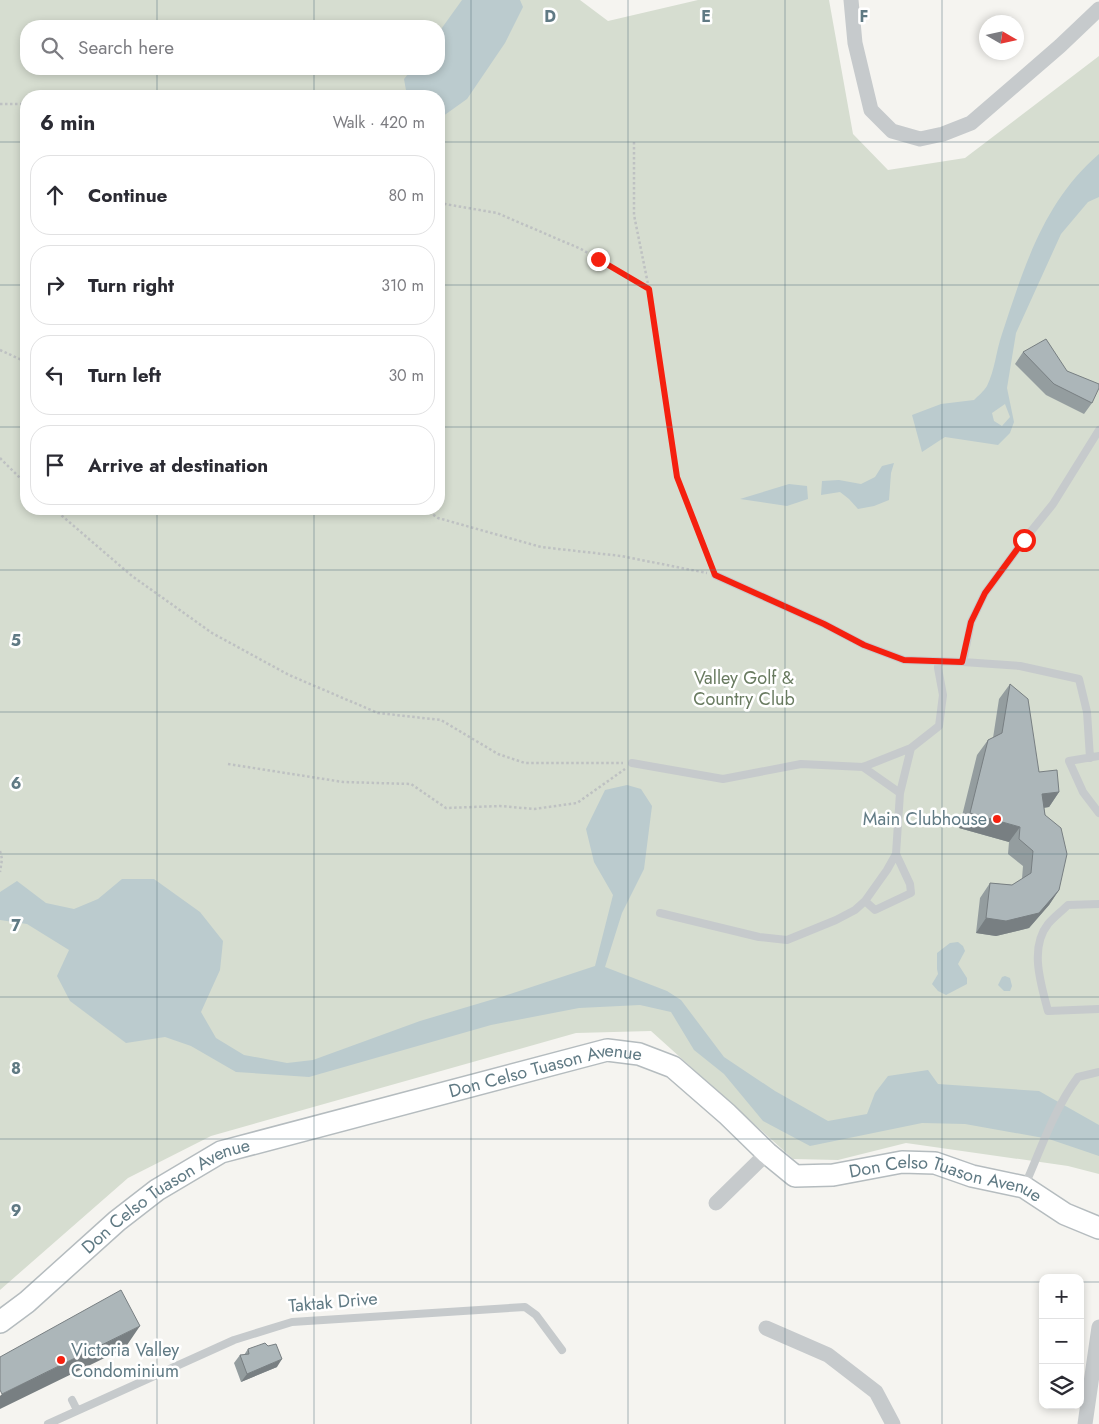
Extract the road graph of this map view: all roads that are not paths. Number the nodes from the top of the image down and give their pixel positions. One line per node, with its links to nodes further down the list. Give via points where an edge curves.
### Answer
1 (851, 0): 2 (street, via 854,43 871,110 892,131 920,139 970,123)
2 (1099, 9)
3 (1099, 430): 6 (lane, via 1053,504 985,593 971,622)
4 (715, 575): 5 (lane, via 864,645 904,660)
5 (938, 661): 6 (lane); 7 (lane, via 943,695 939,726)
6 (962, 662): 9 (lane, via 1020,666 1079,680)
7 (911, 748): 11 (lane); 12 (lane)
8 (1099, 756): 9 (lane)
9 (1090, 758): 13 (lane, via 1069,761 1082,792)
10 (632, 763): 11 (lane, via 724,779 801,764)
11 (863, 767): 12 (lane)
12 (900, 793): 14 (lane)
13 (1099, 813)
14 (896, 854): 15 (lane); 15 (lane, via 910,884 911,894 875,910)
15 (865, 901): 17 (lane, via 836,920 787,940 759,937)
16 (1099, 904): 18 (lane, via 1068,905 1048,925 1038,944 1039,970 1048,1011)
17 (660, 913)
18 (1099, 1009)
19 (1099, 1072): 21 (lane, via 1078,1076 1071,1086 1041,1144)
20 (767, 1153): 21 (street, Don Celso Tuason Avenue, via 795,1176 833,1176 902,1162 935,1163 972,1176); 22 (street); 24 (street, Don Celso Tuason Avenue, via 673,1067 639,1054 607,1050 221,1152 157,1190 124,1215)
21 (1024, 1187): 23 (street, Don Celso Tuason Avenue, via 1066,1214)
22 (716, 1203)
23 (1099, 1228)
24 (0, 1322)
25 (1099, 1327): 32 (street)
26 (766, 1328): 31 (street, via 828,1355 876,1392)
27 (562, 1350): 29 (lane, Taktak Drive, via 536,1314 525,1307 292,1322 234,1340)
28 (72, 1400): 29 (lane)
29 (78, 1410): 30 (lane, Taktak Drive)
30 (48, 1424)
31 (894, 1424)
32 (1085, 1424)

